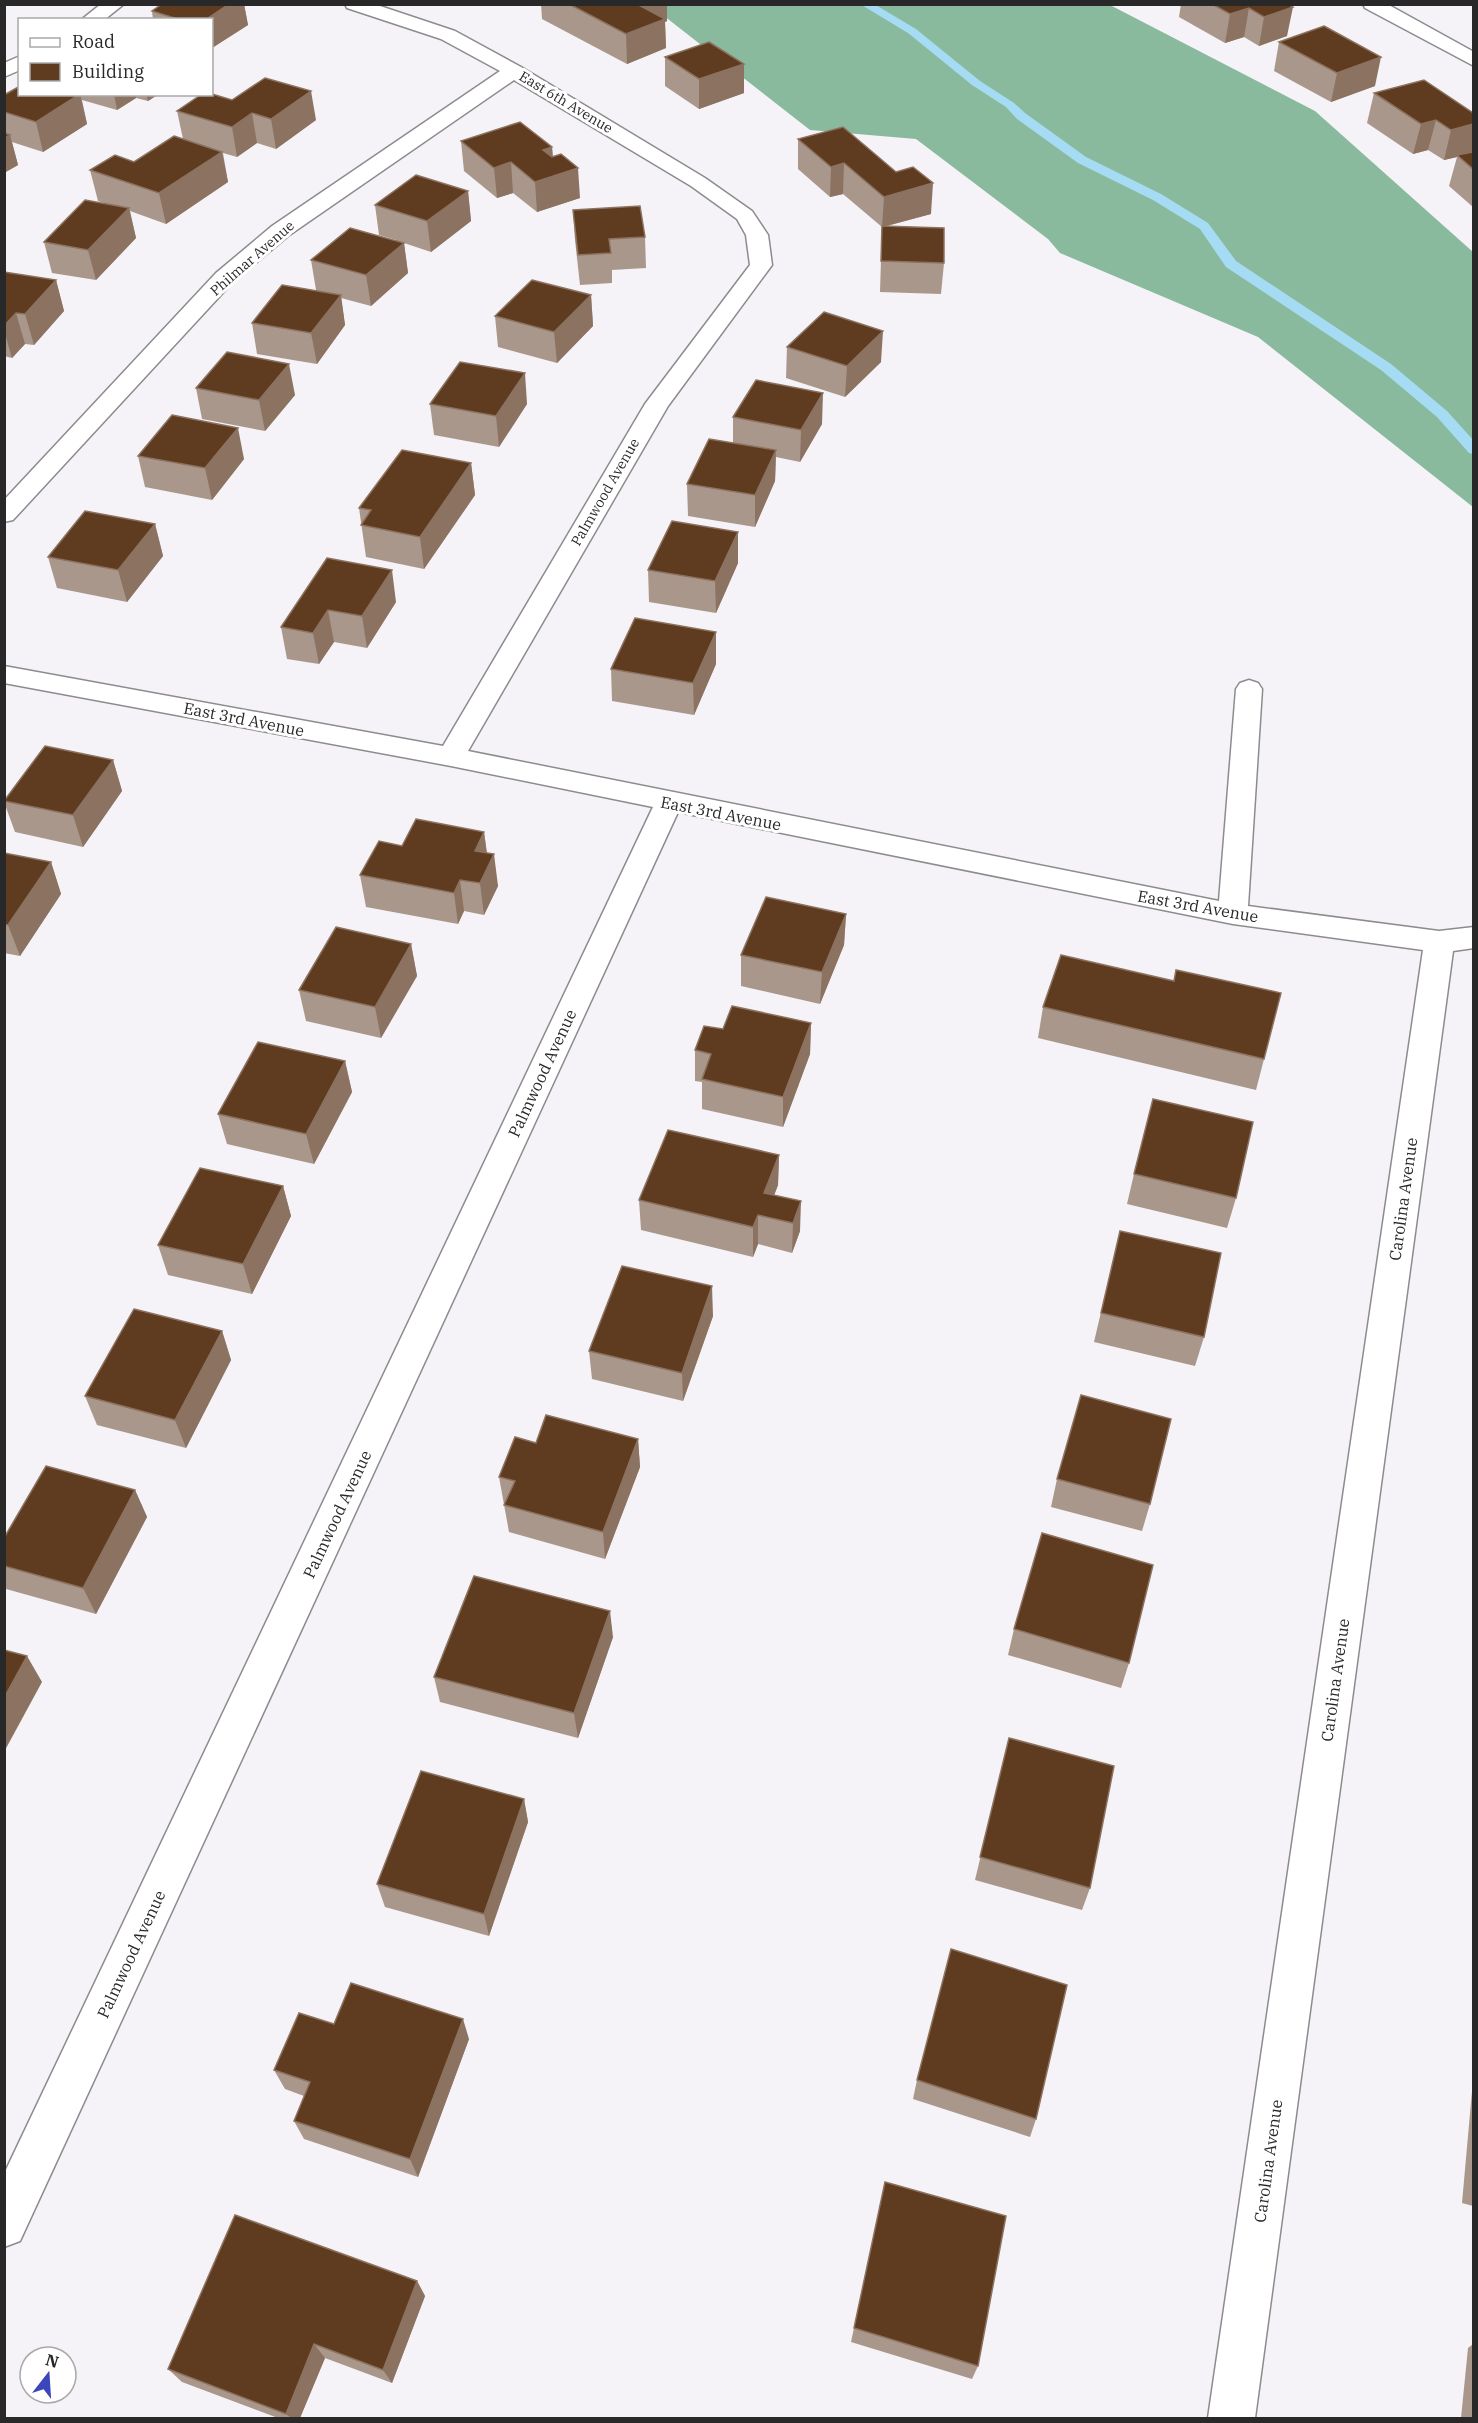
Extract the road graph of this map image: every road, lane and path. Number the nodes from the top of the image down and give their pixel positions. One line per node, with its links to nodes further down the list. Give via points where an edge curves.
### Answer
1 (115, 4): 4 (street)
2 (354, 4): 8 (street, East 6th Avenue, via 448,35)
3 (1372, 4): 5 (street)
4 (93, 18)
5 (1473, 60)
6 (18, 63): 7 (street)
7 (4, 71)
8 (514, 71): 9 (street, East 6th Avenue, via 698,182 745,215); 10 (street, Philmar Avenue, via 280,231 224,278)
9 (757, 235): 13 (street, Palmwood Avenue, via 760,265 657,404)
10 (4, 515)
11 (4, 674): 13 (street, East 3rd Avenue)
12 (1249, 689): 15 (street)
13 (451, 757): 14 (street, East 3rd Avenue)
14 (669, 802): 15 (street, East 3rd Avenue); 17 (street, Palmwood Avenue)
15 (1233, 914): 16 (street, East 3rd Avenue)
16 (1456, 939): 18 (street, Carolina Avenue)
17 (4, 2225)
18 (1232, 2418)

